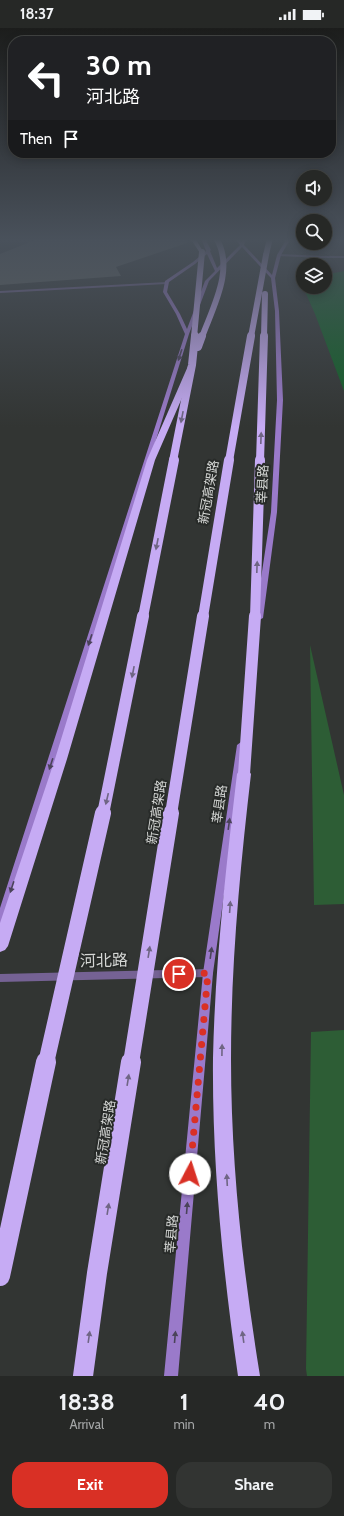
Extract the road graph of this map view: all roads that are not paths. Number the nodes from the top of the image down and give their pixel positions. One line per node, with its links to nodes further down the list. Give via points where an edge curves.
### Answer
1 (170, 301): 8 (main road)
2 (198, 301): 9 (highway, bridge)
3 (199, 301): 8 (main road)
4 (214, 301): 9 (highway, bridge)
5 (264, 301): 15 (highway, 新冠高架路, one-way to 5, bridge, via 218,522)
6 (271, 301): 17 (highway, one-way to 6, bridge, via 234,1271 227,1193 222,1059 232,884 244,774 255,610)
7 (276, 301): 12 (main road, 莘县路, one-way to 7, via 274,512 280,400)
8 (187, 334): 10 (main road, one-way to 10)
9 (192, 365): 11 (highway, bridge, via 151,460 61,759); 14 (highway, one-way to 14, bridge, via 115,763 28,1141)
10 (0, 924)
11 (0, 946)
12 (208, 973): 13 (street, 河北路); 16 (main road, 莘县路, one-way to 12)
13 (0, 978)
14 (0, 1276)
15 (83, 1376)
16 (171, 1376)
17 (249, 1376)

